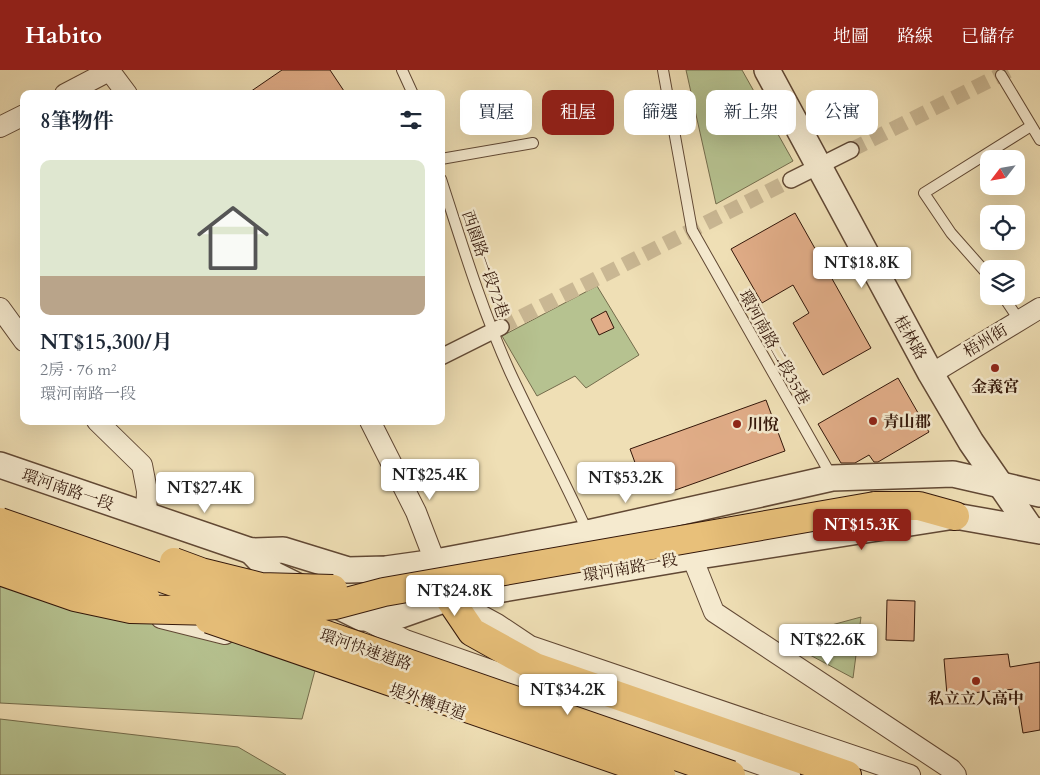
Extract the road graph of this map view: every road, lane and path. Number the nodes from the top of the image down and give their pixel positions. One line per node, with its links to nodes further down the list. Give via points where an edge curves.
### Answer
1 (110, 70): 6 (street); 7 (street)
2 (402, 70): 8 (lane)
3 (663, 70): 31 (lane, 環河南路二段35巷, via 692,230)
4 (767, 70): 16 (street, 桂林路)
5 (1001, 75): 10 (lane)
6 (72, 90)
7 (124, 90)
8 (411, 90)
9 (20, 117): 11 (street)
10 (1031, 126): 12 (lane); 19 (lane, via 924,193 951,233)
11 (0, 127)
12 (1040, 140)
13 (533, 144): 15 (lane)
14 (850, 150): 16 (street)
15 (445, 158)
16 (818, 166): 17 (street); 27 (street, 桂林路)
17 (791, 180)
18 (445, 190): 24 (lane, 西園路一段72巷)
19 (980, 266)
20 (1009, 305): 23 (lane)
21 (0, 308): 25 (street)
22 (1040, 308): 23 (street, 梧州街)
23 (1019, 320): 27 (street, 梧州街)
24 (497, 329): 26 (street); 38 (lane, 西園路一段72巷, via 510,372)
25 (20, 336)
26 (445, 355)
27 (931, 374): 32 (street, 桂林路)
28 (101, 425): 35 (street, via 142,465 147,491)
29 (372, 425): 43 (street, via 416,512)
30 (0, 465): 35 (street, 環河南路一段)
31 (832, 478): 32 (street, 環河南路一段, via 953,474); 38 (street, 環河南路一段)
32 (999, 483): 33 (street, 環河南路一段); 39 (street, 桂林路)
33 (1040, 494)
34 (0, 502): 46 (highway, bridge, via 201,572 261,587)
35 (146, 516): 41 (street, 環河南路一段)
36 (955, 516): 39 (street, 環河南路一段); 42 (street, 環河南路一段); 46 (highway, bridge, via 919,506 875,506)
37 (0, 522): 52 (highway, 環河快速道路, bridge)
38 (588, 534): 43 (street, 環河南路一段)
39 (1037, 534)
40 (0, 548): 49 (street, 堤外機車道, via 154,603); 51 (highway, 環河快速道路, bridge)
41 (250, 551): 43 (street, 環河南路一段, via 283,550 348,570); 48 (street, 環河南路一段, via 273,574)
42 (692, 557): 47 (street, 環河南路一段); 56 (street, via 714,612 951,768)
43 (436, 562): 47 (street)
44 (0, 564): 49 (street, 堤外機車道, via 152,616)
45 (0, 571): 46 (highway, bridge, via 75,597 132,609 258,612 335,605)
46 (384, 592)
47 (450, 598): 48 (street, 環河南路一段, via 401,615); 54 (highway, via 472,632 535,667); 55 (street, via 530,646)
48 (362, 618): 53 (street, via 405,640)
49 (215, 631): 50 (street, 堤外機車道, via 424,699)
50 (640, 775)
51 (661, 775)
52 (731, 775)
53 (790, 775)
54 (847, 775)
55 (910, 775)
56 (956, 775)

